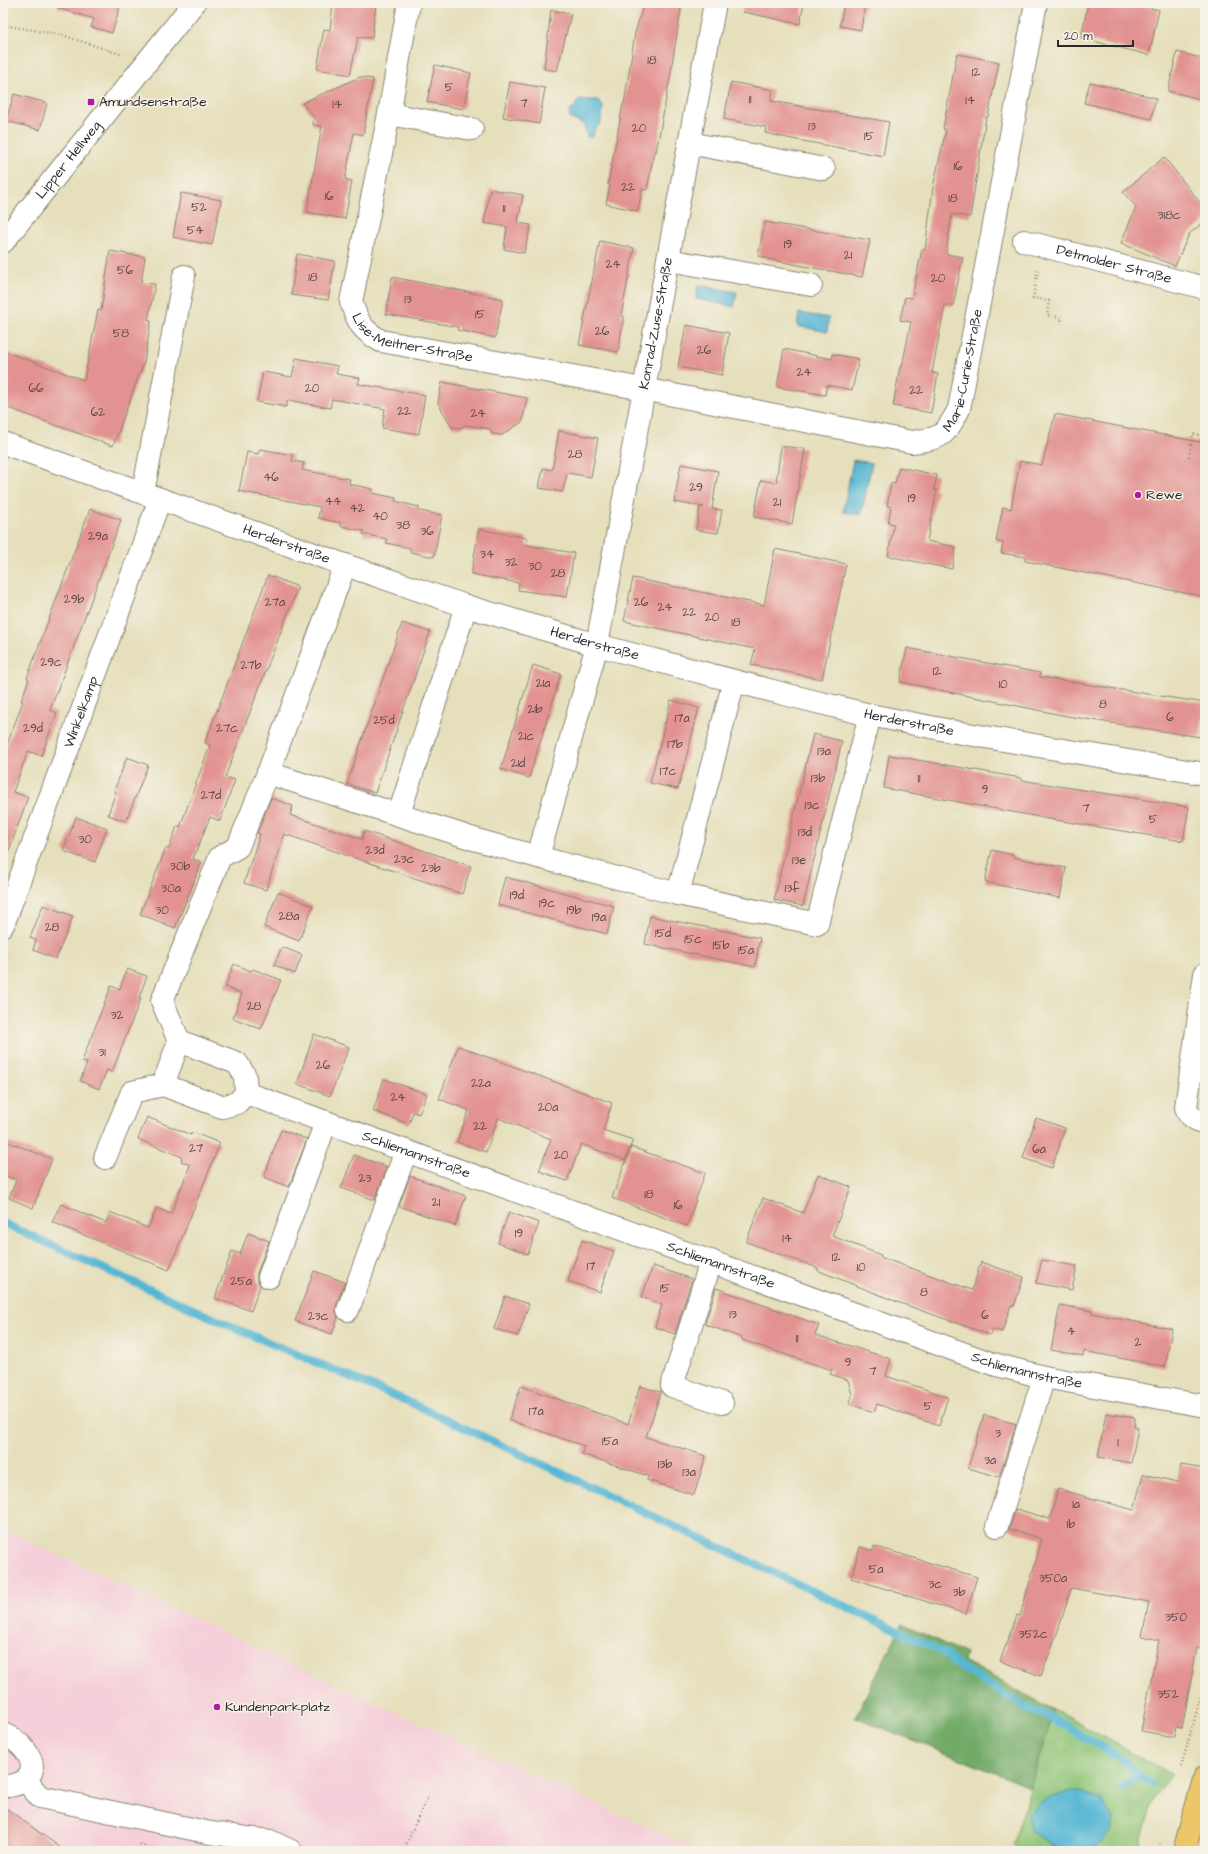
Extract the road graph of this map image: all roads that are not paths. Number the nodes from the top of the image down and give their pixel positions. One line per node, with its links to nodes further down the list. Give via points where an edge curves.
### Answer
1 (194, 3): 10 (street, Lipper Hellweg)
2 (410, 3): 5 (street, Lise-Meitner-Straße)
3 (715, 3): 7 (street, Konrad-Zuse-Straße)
4 (1036, 3): 15 (street, Marie-Curie-Straße, via 959,409 947,431 933,439 912,442)
5 (389, 114): 6 (street); 15 (street, Lise-Meitner-Straße, via 351,302 358,322 368,333 381,341)
6 (472, 130)
7 (689, 143): 8 (street); 11 (street, Konrad-Zuse-Straße)
8 (824, 168)
9 (1024, 241): 14 (street, Detmolder Straße)
10 (3, 242)
11 (668, 260): 13 (street); 15 (street, Konrad-Zuse-Straße)
12 (184, 276): 17 (street, Winkelkamp)
13 (811, 285)
14 (1205, 288)
15 (643, 389): 20 (street, Konrad-Zuse-Straße)
16 (3, 443): 17 (street, Herderstraße)
17 (151, 496): 18 (street, Herderstraße); 28 (street, Winkelkamp)
18 (345, 565): 19 (street, Herderstraße); 23 (street)
19 (466, 606): 20 (street, Herderstraße); 25 (street)
20 (597, 645): 21 (street, Herderstraße); 26 (street, Konrad-Zuse-Straße)
21 (734, 681): 22 (street, Herderstraße); 27 (street)
22 (870, 715): 24 (street, Herderstraße); 27 (street, via 817,924)
23 (268, 773): 25 (street); 30 (street, via 238,847 220,856 162,1001)
24 (1205, 774)
25 (399, 814): 26 (street)
26 (538, 857): 27 (street)
27 (678, 894)
28 (3, 924)
29 (1205, 974): 34 (street, via 1186,1100 1188,1113 1195,1120)
30 (179, 1041): 31 (street); 32 (street, via 237,1063 245,1076)
31 (163, 1085): 32 (street, via 222,1108 237,1102); 36 (street, via 132,1092)
32 (246, 1093): 33 (street, Schliemannstraße)
33 (326, 1122): 35 (street, Schliemannstraße); 38 (street)
34 (1205, 1123)
35 (406, 1151): 37 (street, Schliemannstraße); 39 (street)
36 (105, 1158)
37 (711, 1261): 40 (street, Schliemannstraße, via 994,1364); 41 (street, via 672,1386)
38 (269, 1278)
39 (348, 1310)
40 (1044, 1377): 42 (street, Schliemannstraße); 43 (street)
41 (722, 1403)
42 (1205, 1406)
43 (997, 1526)
44 (3, 1734): 46 (street, via 18,1743 27,1752 32,1763 31,1774 17,1784 40,1797)
45 (1205, 1776): 48 (main road)
46 (262, 1846): 47 (street)
47 (291, 1851)
48 (1184, 1851)

